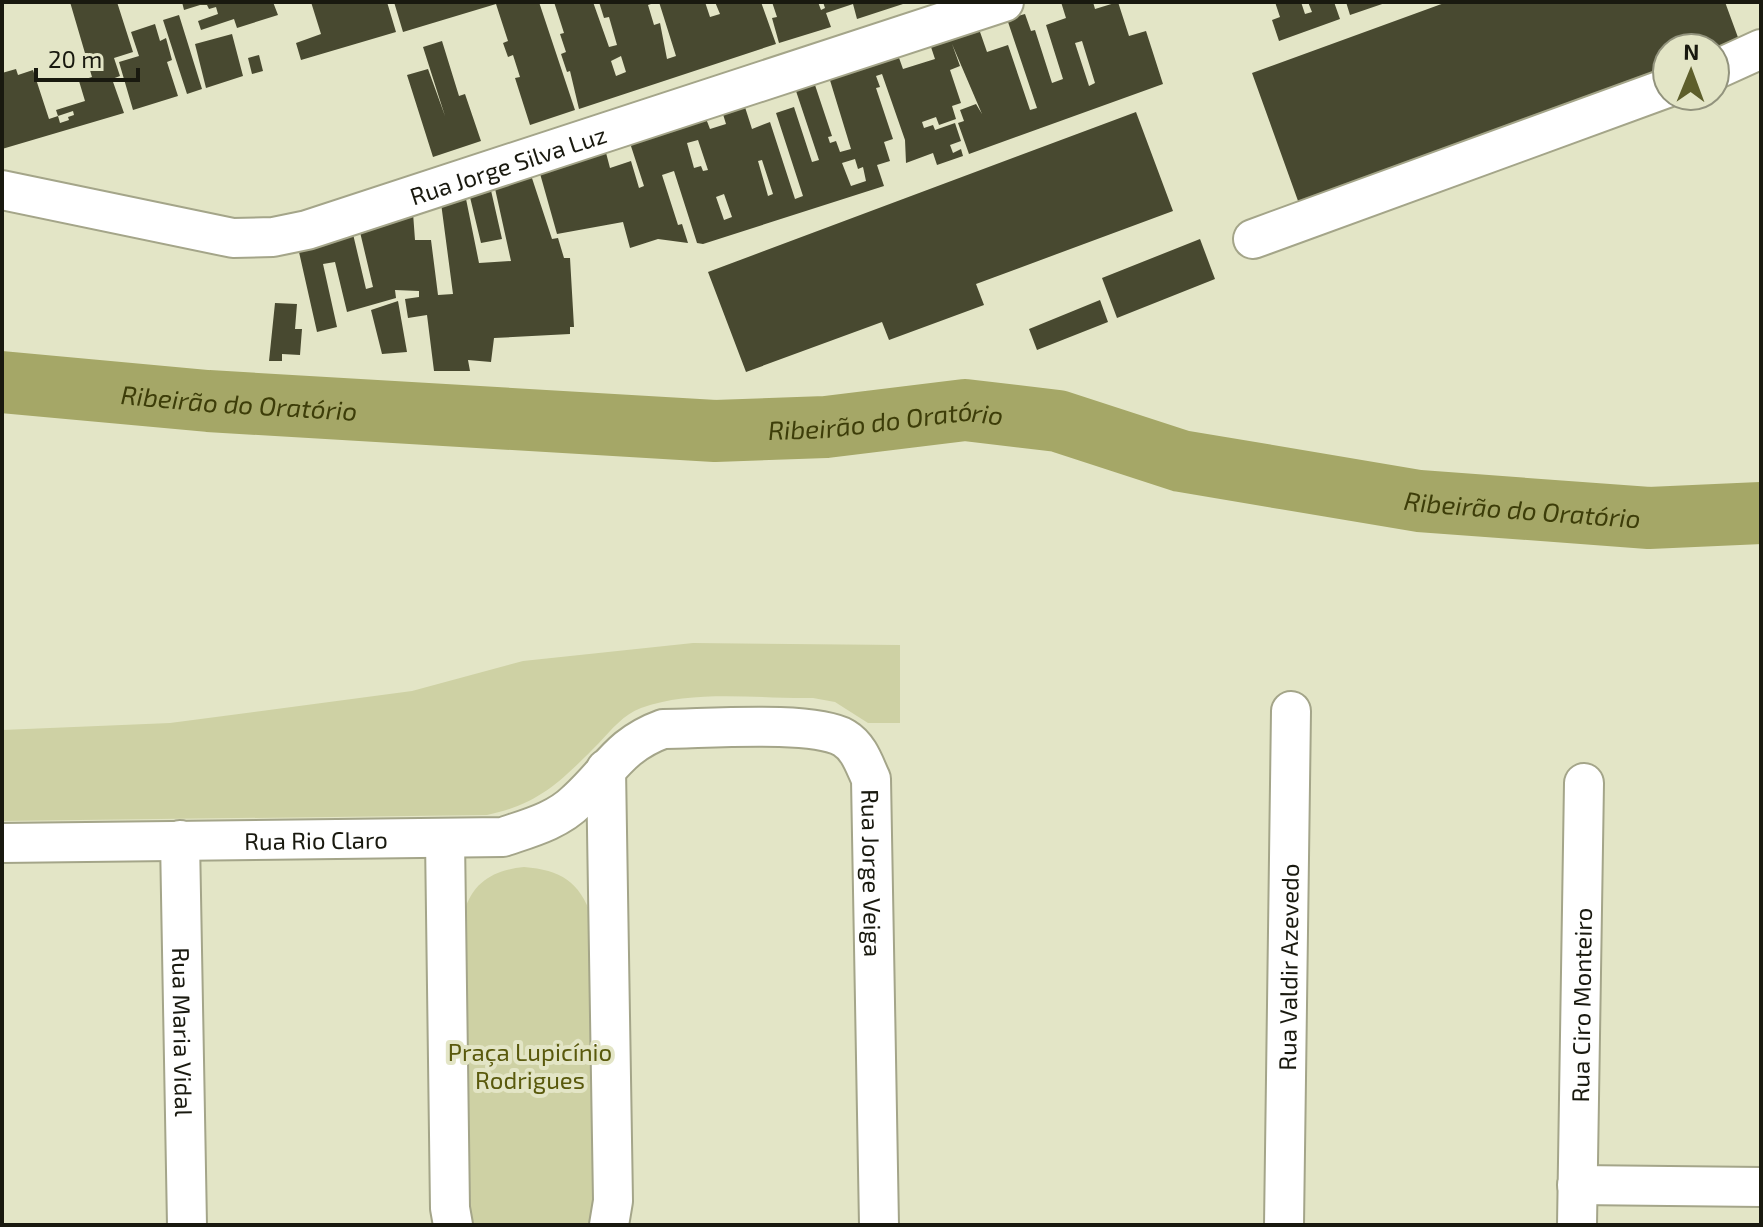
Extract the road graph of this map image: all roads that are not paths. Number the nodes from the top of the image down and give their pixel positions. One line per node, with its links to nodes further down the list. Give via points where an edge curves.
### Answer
1 (1004, 2): 5 (street, Rua Jorge Silva Luz, via 273,237 233,238)
2 (1761, 49): 3 (street)
3 (1731, 63)
4 (1651, 94): 6 (street)
5 (2, 190)
6 (1253, 239)
7 (1291, 711): 19 (street, Rua Valdir Azevedo)
8 (606, 769): 10 (street, Rua Rio Claro, via 576,803 544,824 503,837); 17 (street, via 613,1201); 18 (street, Rua Jorge Veiga, via 640,737 663,729 813,729 843,738 859,752 871,779)
9 (1584, 783): 13 (street, Rua Ciro Monteiro)
10 (445, 839): 11 (street, Rua Rio Claro); 16 (street)
11 (180, 840): 12 (street, Rua Rio Claro); 15 (street, Rua Maria Vidal)
12 (2, 843)
13 (1577, 1185): 14 (street); 20 (street, Rua Ciro Monteiro)
14 (1761, 1187)
15 (187, 1225)
16 (453, 1225)
17 (609, 1225)
18 (879, 1225)
19 (1284, 1225)
20 (1577, 1225)

